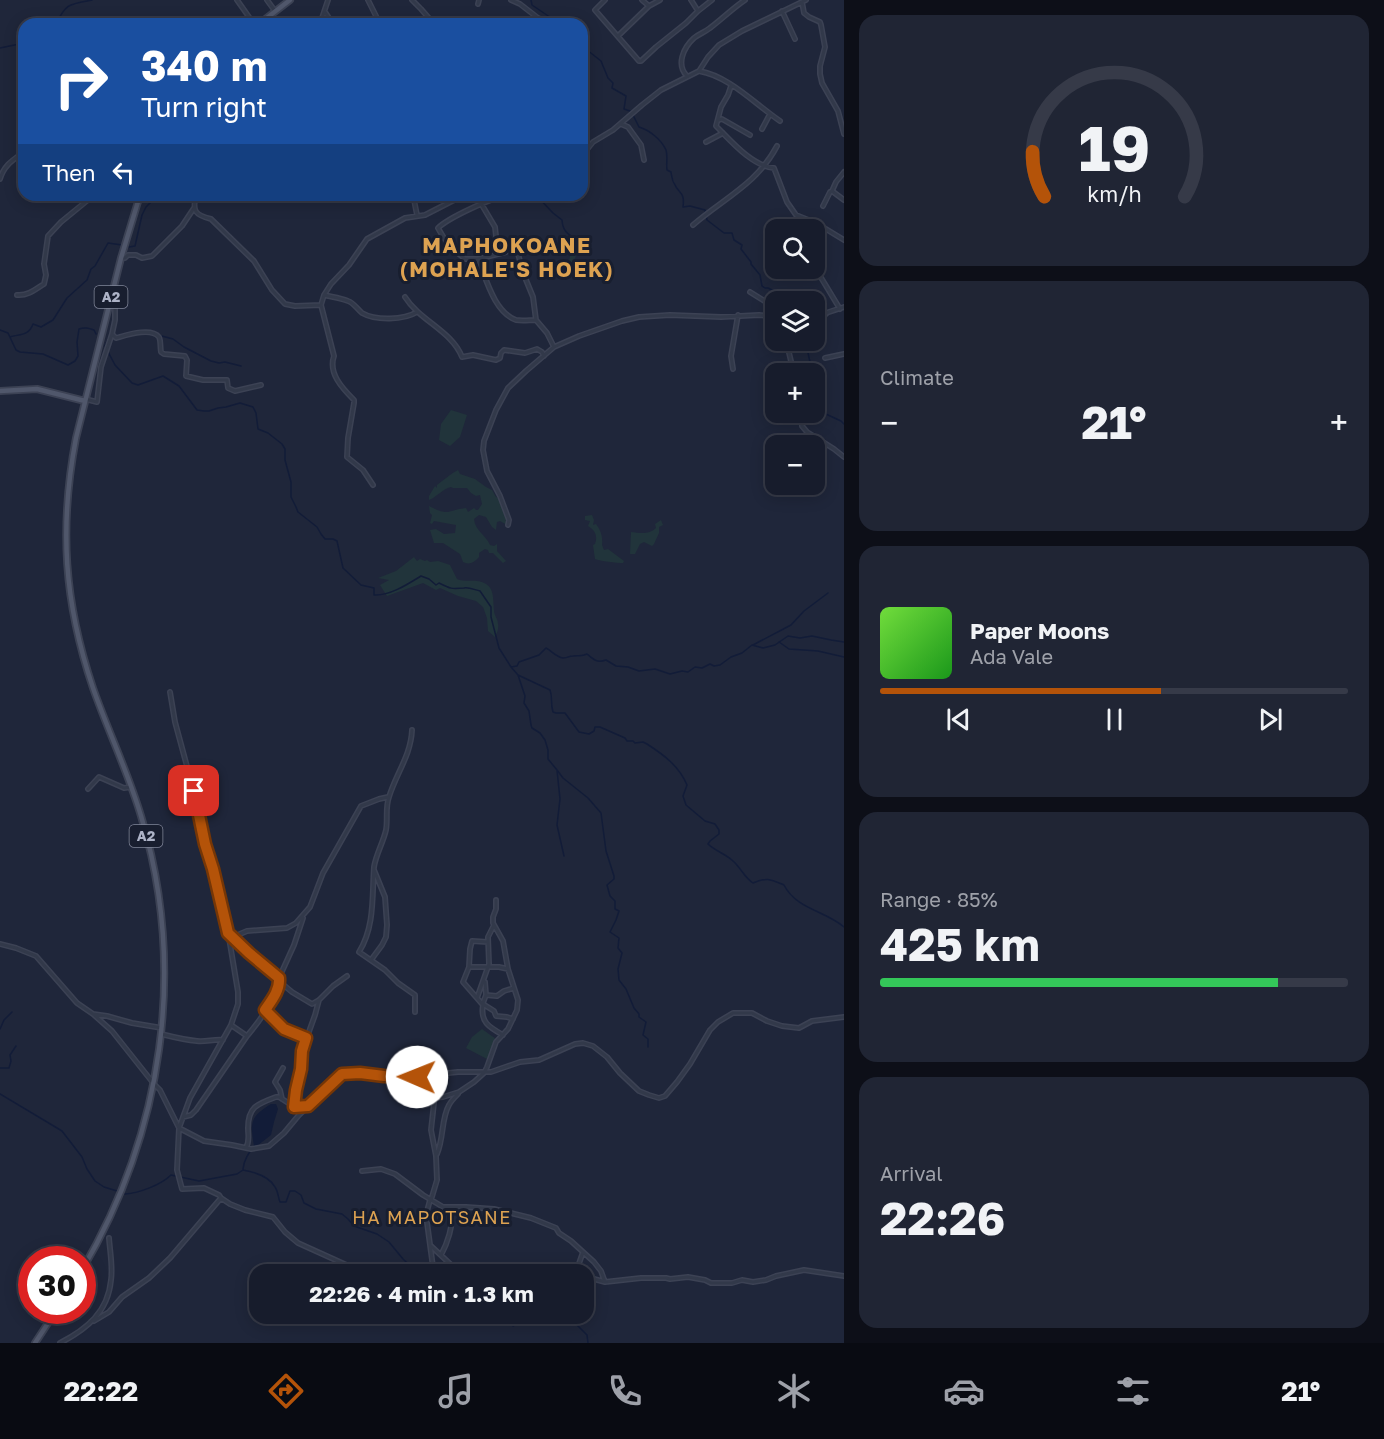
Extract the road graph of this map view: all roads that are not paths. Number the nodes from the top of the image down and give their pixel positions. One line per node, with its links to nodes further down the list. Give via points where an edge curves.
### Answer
1 (237, 0): 20 (street)
2 (267, 0): 16 (street)
3 (290, 0): 16 (main road)
4 (328, 0): 19 (street)
5 (368, 0): 24 (street)
6 (411, 0): 25 (street)
7 (511, 0): 26 (street)
8 (604, 0): 27 (street, via 595,10)
9 (642, 0): 15 (street)
10 (660, 0): 15 (street)
11 (691, 0): 17 (street)
12 (712, 0): 17 (street)
13 (745, 0): 30 (street, via 688,44 681,65)
14 (803, 1): 18 (street); 38 (street, via 804,13 821,25 825,46 820,74)
15 (649, 6): 27 (street)
16 (274, 11): 21 (main road)
17 (698, 11): 27 (street, via 641,61)
18 (782, 11): 28 (street); 29 (street, via 720,45)
19 (325, 12): 22 (street); 23 (street)
20 (250, 18)
21 (266, 18)
22 (322, 18)
23 (329, 18)
24 (377, 18)
25 (429, 18)
26 (538, 18)
27 (619, 35)
28 (795, 39)
29 (699, 72): 30 (street); 31 (street)
30 (687, 76): 35 (street, via 662,90)
31 (731, 86): 32 (street); 33 (street)
32 (770, 114): 34 (street); 36 (street)
33 (718, 120): 37 (street, via 716,126); 39 (street)
34 (780, 121)
35 (621, 124): 42 (street); 44 (street, via 641,145)
36 (762, 129)
37 (723, 133): 40 (street); 45 (street)
38 (844, 134)
39 (750, 135)
40 (706, 142)
41 (777, 146): 45 (street)
42 (588, 149)
43 (18, 156): 47 (street, via 4,168)
44 (644, 160)
45 (765, 166): 61 (street); 62 (street, via 774,168 796,215)
46 (844, 172): 48 (street)
47 (0, 179)
48 (832, 191): 49 (street); 58 (street)
49 (844, 200)
50 (87, 201): 68 (street, via 48,236 44,284)
51 (138, 201): 64 (main road, A2)
52 (194, 201): 59 (street)
53 (414, 201): 60 (street)
54 (452, 201): 60 (street)
55 (480, 201): 57 (street)
56 (490, 201): 57 (street)
57 (482, 204): 63 (street, via 495,227 497,245); 65 (street, via 438,228 465,259)
58 (823, 206)
59 (195, 208): 64 (street, via 153,256); 73 (street, via 254,261 285,304)
60 (417, 215): 69 (street, via 366,239)
61 (693, 225)
62 (844, 240)
63 (508, 251): 65 (street); 79 (street, via 518,254 533,297)
64 (122, 258): 72 (main road, A2)
65 (478, 259): 79 (street, via 495,300 505,313 517,320)
66 (823, 279): 74 (street)
67 (750, 292): 71 (street)
68 (17, 295)
69 (324, 295): 73 (street); 75 (street, via 353,303 362,313 372,316 405,318)
70 (405, 297): 75 (street)
71 (765, 301)
72 (111, 302): 80 (street, via 115,306); 88 (main road, A2)
73 (321, 305): 91 (street, via 334,356 333,370 354,400 347,456)
74 (842, 308): 76 (street)
75 (417, 312): 83 (street, via 448,336 462,357 496,360 504,350 525,353 537,349)
76 (826, 314)
77 (738, 315): 78 (street); 81 (street, via 639,317); 85 (street, via 731,356)
78 (765, 316)
79 (536, 320): 81 (street)
80 (112, 334): 86 (street, via 116,338 141,332 158,336 161,352 185,356 186,376 227,380 228,388 236,391); 88 (street, via 101,367 97,402)
81 (554, 347): 83 (street)
82 (844, 354): 84 (street)
83 (544, 356): 92 (street, via 502,398 483,445 487,471 500,496)
84 (825, 358)
85 (733, 369)
86 (261, 385)
87 (0, 392): 88 (main road, via 37,389)
88 (85, 400): 95 (main road, A2, via 69,484 68,583 82,653)
89 (802, 423): 90 (street, via 807,432)
90 (844, 457)
91 (373, 485)
92 (508, 525)
93 (170, 692): 104 (street)
94 (412, 730): 97 (street, via 406,757)
95 (131, 787): 96 (street, via 124,788 99,777); 126 (main road, A2, via 159,902 164,963)
96 (88, 789)
97 (389, 797): 98 (street, via 386,831); 100 (street, via 361,806)
98 (374, 869): 108 (street, via 385,897 387,925 386,937); 108 (street, via 371,914 358,952)
99 (496, 900): 101 (street)
100 (303, 916): 102 (street); 103 (street)
101 (494, 925): 106 (street); 111 (street, via 503,941)
102 (287, 928): 103 (street); 105 (street, via 247,931)
103 (299, 929): 113 (street)
104 (228, 933): 105 (street); 125 (street, via 238,992)
105 (233, 938): 113 (street)
106 (488, 942): 109 (street, via 472,941); 110 (street)
107 (0, 944): 122 (street, via 36,956 77,1003)
108 (372, 960): 121 (street, via 415,995)
109 (469, 967): 110 (street); 117 (street, via 463,982)
110 (488, 967): 111 (street); 114 (street)
111 (508, 969): 115 (street)
112 (347, 976): 118 (street)
113 (279, 980): 118 (street, via 310,1003); 120 (street, via 275,996)
114 (483, 982): 116 (street); 117 (street)
115 (514, 988): 116 (street, via 497,996); 124 (street, via 518,1006)
116 (486, 995): 119 (street)
117 (477, 998): 119 (street)
118 (320, 1000): 129 (street)
119 (483, 1005): 124 (street, via 496,1016); 128 (street, via 482,1017)
120 (265, 1010): 127 (street); 129 (street, via 284,1029)
121 (415, 1012)
122 (93, 1014): 126 (street); 135 (street, via 112,1031)
123 (844, 1017): 132 (street, via 812,1021 799,1028 782,1026 752,1013 733,1013 710,1029 677,1082 659,1098 639,1091 607,1057 583,1043 538,1060)
124 (513, 1019): 128 (street)
125 (231, 1025): 127 (street); 130 (street)
126 (162, 1031): 130 (street, via 194,1041); 135 (main road, A2)
127 (247, 1035): 142 (street, via 196,1110)
128 (503, 1035): 132 (street, via 494,1046)
129 (306, 1038): 140 (street)
130 (223, 1040): 142 (street)
131 (283, 1068): 139 (street, via 274,1082)
132 (484, 1073): 133 (street); 137 (street)
133 (432, 1076): 134 (street); 136 (street)
134 (410, 1077): 136 (street); 141 (street, via 342,1074)
135 (154, 1084): 143 (street); 152 (main road, A2, via 141,1138 121,1194)
136 (431, 1089): 138 (street)
137 (459, 1092): 138 (street); 145 (street, via 449,1105)
138 (433, 1098): 145 (street, via 431,1130)
139 (282, 1099): 140 (street); 144 (street, via 276,1097 253,1108)
140 (293, 1106): 141 (street)
141 (308, 1106): 144 (street, via 269,1146)
142 (183, 1117): 143 (street)
143 (179, 1128): 144 (street, via 204,1141); 147 (street, via 177,1170 182,1189 204,1188)
144 (246, 1148)
145 (436, 1156): 148 (street, via 437,1180)
146 (362, 1172): 148 (street, via 381,1169 395,1174)
147 (220, 1198): 155 (street, via 273,1217 298,1243); 163 (street, via 170,1258)
148 (431, 1200): 149 (street); 151 (street, via 426,1215)
149 (443, 1207): 153 (street, via 494,1209 531,1218 556,1228); 154 (street, via 451,1212 452,1218)
150 (109, 1238): 162 (street, via 111,1281)
151 (430, 1244): 154 (street); 156 (street)
152 (95, 1246)
153 (583, 1252): 158 (street); 161 (street, via 601,1271)
154 (441, 1255): 157 (street)
155 (344, 1264)
156 (433, 1264)
157 (450, 1264)
158 (579, 1264)
159 (844, 1276): 161 (street, via 804,1270 753,1282 711,1282 688,1277)
160 (594, 1279): 161 (street)
161 (605, 1282)
162 (96, 1318)
163 (96, 1320)
164 (47, 1324): 166 (main road)
165 (90, 1324): 167 (street)
166 (35, 1343)
167 (60, 1343)

